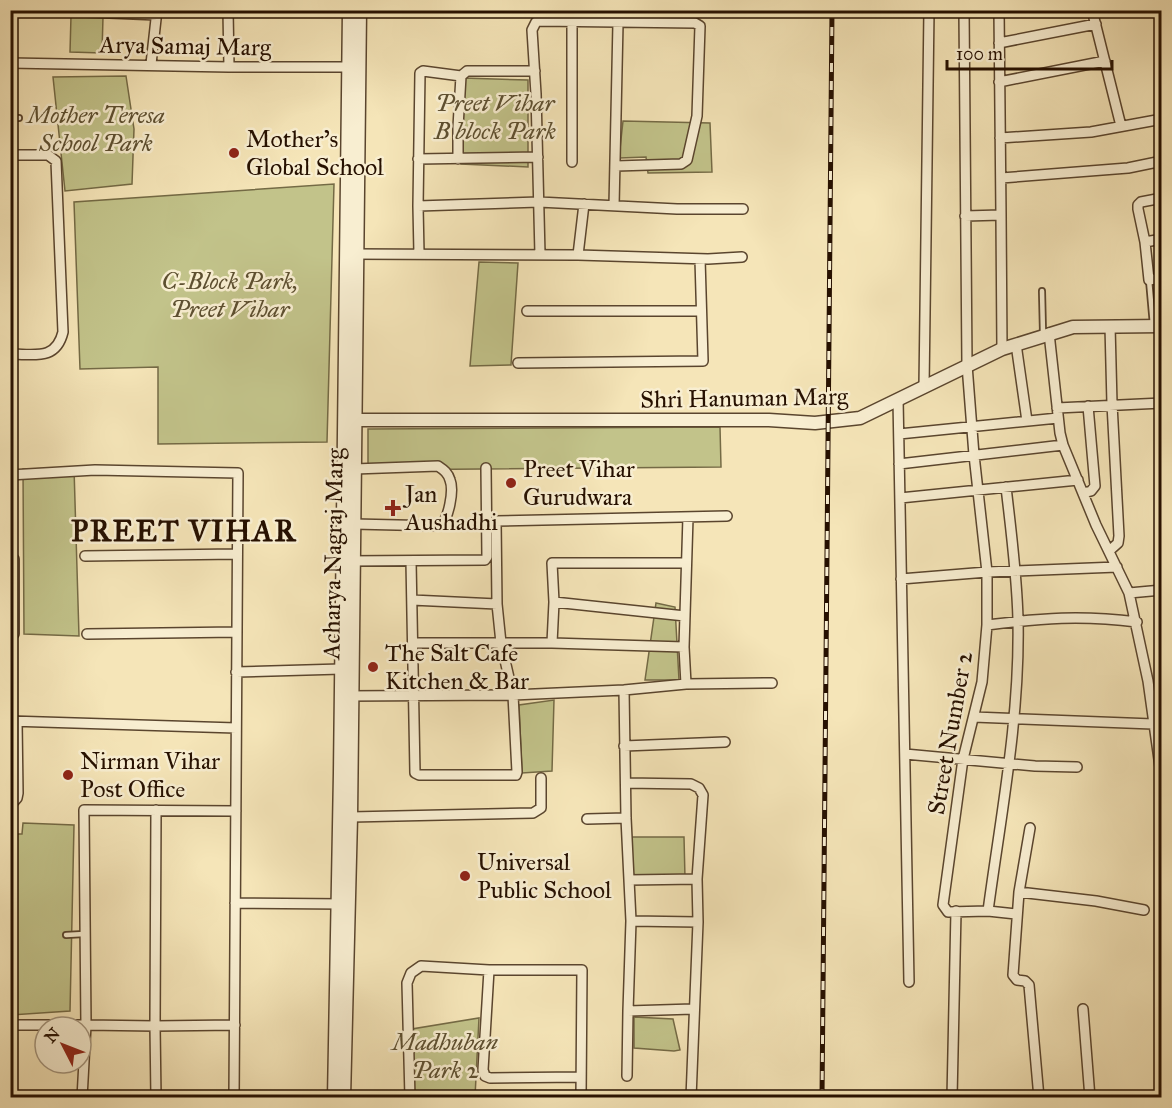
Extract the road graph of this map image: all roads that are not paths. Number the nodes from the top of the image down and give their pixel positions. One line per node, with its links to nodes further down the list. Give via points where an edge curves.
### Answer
1 (38, 10): 9 (street)
2 (228, 10): 17 (street)
3 (349, 10): 18 (street, Acharya Nagraj Marg)
4 (360, 10): 18 (street, Acharya Nagraj Marg)
5 (929, 10): 64 (street)
6 (964, 10): 42 (street, Street Number 2)
7 (999, 10): 13 (street)
8 (1092, 10): 12 (street)
9 (157, 13): 16 (street)
10 (572, 22): 11 (street); 19 (street, via 536,22 532,30); 32 (street)
11 (618, 23): 33 (street); 33 (street, via 695,23 701,29 697,116 687,160 681,164)
12 (1096, 24): 13 (street); 14 (street)
13 (999, 43): 21 (street)
14 (1105, 61): 21 (street); 25 (street)
15 (10, 63): 16 (street, Arya Samaj Marg)
16 (151, 64): 17 (street, Arya Samaj Marg)
17 (229, 67): 18 (street, Arya Samaj Marg)
18 (353, 67): 45 (street, Acharya Nagraj Marg)
19 (535, 71): 20 (street, via 467,71); 28 (street)
20 (461, 76): 29 (street, via 420,73); 30 (street)
21 (999, 82): 26 (street)
22 (10, 118): 23 (lane)
23 (19, 118)
24 (1161, 119): 25 (street)
25 (1121, 126): 26 (street, via 1091,132)
26 (1000, 138): 34 (street)
27 (10, 155): 61 (street, via 48,155 56,161 63,332 51,352)
28 (538, 157): 30 (street); 36 (street)
29 (418, 159): 30 (street); 38 (street)
30 (458, 159)
31 (1161, 161): 34 (street, via 1128,168)
32 (572, 162)
33 (616, 166): 39 (street)
34 (1001, 178): 41 (street)
35 (1161, 198): 44 (street, via 1138,205)
36 (539, 202): 37 (street); 38 (street); 47 (street)
37 (584, 204): 39 (street); 48 (street)
38 (418, 206): 46 (street)
39 (614, 206): 40 (street)
40 (743, 208)
41 (1001, 214): 42 (street); 60 (street)
42 (965, 216): 63 (street, Street Number 2)
43 (1161, 239): 44 (street)
44 (1145, 242): 52 (street)
45 (352, 254): 46 (street); 71 (street, Acharya Nagraj Marg)
46 (419, 254): 47 (street)
47 (540, 255): 48 (street)
48 (578, 255): 50 (street)
49 (742, 257): 50 (street)
50 (700, 259): 55 (street)
51 (1161, 278): 52 (street)
52 (1149, 280): 57 (lane)
53 (1042, 291): 58 (lane)
54 (527, 311): 55 (street)
55 (700, 311): 62 (street, via 703,361)
56 (1110, 326): 57 (street, Shri Hanuman Marg); 58 (street, Shri Hanuman Marg, via 1072,327); 67 (street)
57 (1157, 326)
58 (1046, 334): 59 (street, Shri Hanuman Marg); 69 (street)
59 (1016, 344): 60 (street, Shri Hanuman Marg); 72 (street)
60 (1002, 349): 63 (street, Shri Hanuman Marg)
61 (10, 354)
62 (518, 363)
63 (967, 365): 64 (street, Shri Hanuman Marg); 73 (street, Street Number 2)
64 (924, 388): 65 (street, Shri Hanuman Marg)
65 (898, 399): 71 (street, Shri Hanuman Marg, via 860,418 815,423); 74 (street)
66 (1161, 403): 67 (street)
67 (1112, 404): 68 (street); 89 (street, via 1119,536 1118,543)
68 (1088, 406): 69 (street); 84 (street, via 1095,486)
69 (1057, 408): 70 (street)
70 (1058, 418): 72 (street); 75 (street)
71 (350, 420): 79 (street, Acharya Nagraj Marg); 93 (street, Acharya Nagraj Marg)
72 (1027, 421): 73 (street)
73 (972, 426): 74 (street); 76 (street, Street Number 2)
74 (899, 434): 77 (street)
75 (1063, 445): 76 (street); 81 (street)
76 (974, 455): 77 (street); 83 (street, Street Number 2)
77 (899, 464): 85 (street)
78 (486, 468): 94 (street, via 485,560)
79 (354, 469): 88 (street, Acharya Nagraj Marg); 88 (street, via 438,466 452,483 448,515 440,526)
80 (10, 475): 90 (street, via 95,470 238,473)
81 (1078, 480): 82 (street); 84 (street)
82 (1006, 487): 83 (street); 97 (street)
83 (977, 490): 85 (street); 98 (street, Street Number 2)
84 (1083, 493): 89 (street)
85 (900, 498): 99 (street)
86 (727, 516): 87 (street)
87 (688, 517): 95 (street); 104 (street, via 497,520)
88 (354, 524): 93 (street, Acharya Nagraj Marg)
89 (1109, 551): 96 (street)
90 (237, 554): 91 (street); 109 (street)
91 (85, 556)
92 (10, 559): 110 (street, via 14,559 14,634)
93 (348, 561): 94 (street); 116 (street, Acharya Nagraj Marg); 123 (street, Acharya Nagraj Marg)
94 (411, 561): 102 (street)
95 (686, 563): 103 (street, via 553,563); 105 (street)
96 (1117, 567): 97 (street); 101 (street)
97 (1015, 571): 98 (street); 106 (street)
98 (987, 572): 99 (street); 108 (street, Street Number 2)
99 (901, 579): 132 (street)
100 (1161, 590): 101 (street)
101 (1129, 593): 107 (street)
102 (412, 600): 104 (street); 112 (street)
103 (554, 602): 105 (street); 114 (street)
104 (497, 603): 113 (street)
105 (685, 616): 115 (street)
106 (1018, 621): 107 (street, via 1067,616); 108 (street); 125 (street)
107 (1137, 622): 127 (street)
108 (987, 625): 124 (street, Street Number 2, via 982,682)
109 (237, 632): 111 (street); 117 (street)
110 (10, 634)
111 (87, 634)
112 (413, 643): 113 (street); 122 (street)
113 (501, 643): 114 (street); 121 (street)
114 (552, 643): 115 (street)
115 (684, 647): 119 (street)
116 (341, 669): 117 (street); 123 (street, Acharya Nagraj Marg)
117 (236, 672): 128 (street)
118 (772, 683): 119 (street)
119 (686, 684): 120 (street)
120 (624, 690): 121 (street); 131 (street)
121 (513, 694): 122 (street); 122 (street, via 516,775 417,774)
122 (414, 695): 123 (street)
123 (347, 696): 142 (street, Acharya Nagraj Marg); 150 (street, Acharya Nagraj Marg)
124 (974, 717): 125 (street); 133 (street, Street Number 2)
125 (1014, 718): 127 (street); 134 (street)
126 (14, 721): 128 (street); 139 (street, via 18,793)
127 (1153, 724): 130 (street)
128 (236, 728): 141 (street)
129 (725, 742): 131 (street)
130 (1158, 743): 137 (street)
131 (624, 746): 138 (street)
132 (904, 754): 133 (street); 160 (street)
133 (963, 759): 134 (street); 152 (street, Street Number 2, via 943,905 948,912)
134 (1010, 763): 135 (street); 153 (street)
135 (1077, 767)
136 (541, 778): 142 (street, via 541,808 533,813)
137 (1161, 781)
138 (626, 783): 143 (street); 146 (street, via 691,784 699,788 703,795)
139 (10, 806)
140 (156, 810): 141 (street); 157 (street, via 84,810); 169 (street)
141 (236, 811): 149 (street)
142 (351, 817): 150 (street, Acharya Nagraj Marg)
143 (626, 818): 144 (street); 147 (street)
144 (587, 819)
145 (1030, 828): 148 (street)
146 (697, 879): 147 (street); 156 (street)
147 (629, 880): 155 (street)
148 (1019, 892): 151 (street); 154 (street)
149 (236, 903): 150 (street); 168 (street)
150 (343, 904): 176 (street, Acharya Nagraj Marg); 177 (street, Acharya Nagraj Marg)
151 (1144, 910)
152 (956, 911): 153 (street); 181 (street)
153 (988, 911): 154 (street)
154 (1017, 914): 182 (street, via 1013,975 1029,985)
155 (631, 921): 156 (street); 163 (street)
156 (698, 922): 162 (street)
157 (85, 934): 158 (lane); 164 (street)
158 (66, 935)
159 (489, 970): 172 (street, via 582,970); 172 (street, via 485,1076); 178 (street, via 421,966 411,973 407,983)
160 (909, 982)
161 (1083, 1008): 183 (street)
162 (693, 1009): 163 (street); 180 (street)
163 (628, 1011): 171 (street)
164 (86, 1015)
165 (10, 1025): 166 (street)
166 (33, 1025)
167 (93, 1025): 169 (street)
168 (235, 1025): 169 (street); 175 (street)
169 (155, 1026): 174 (street)
170 (83, 1075): 173 (street)
171 (627, 1076)
172 (581, 1077): 179 (street)
173 (82, 1098)
174 (156, 1098)
175 (234, 1098)
176 (334, 1098)
177 (344, 1098)
178 (410, 1098)
179 (581, 1098)
180 (691, 1098)
181 (952, 1098)
182 (1039, 1098)
183 (1090, 1098)

